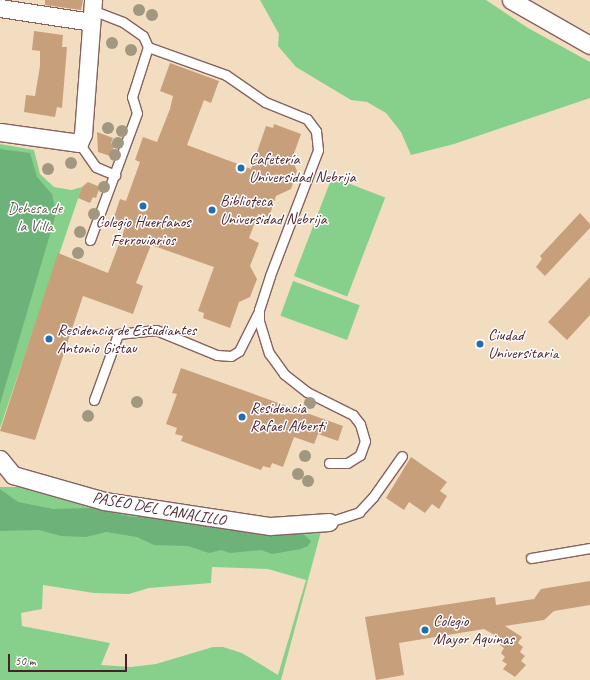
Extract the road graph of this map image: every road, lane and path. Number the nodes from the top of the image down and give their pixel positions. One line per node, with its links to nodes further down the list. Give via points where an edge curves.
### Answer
1 (511, 0): 4 (street)
2 (0, 8): 3 (street)
3 (92, 11): 5 (lane, via 123,22 143,36); 7 (street, via 84,134)
4 (590, 45)
5 (148, 47): 8 (lane, via 132,97 137,113); 10 (lane, via 226,75 265,102 307,120 316,131 318,150)
6 (0, 132): 7 (street)
7 (79, 143): 8 (lane, via 96,167)
8 (115, 175): 9 (lane)
9 (90, 240)
10 (260, 310): 11 (lane, via 239,351 232,356 217,355 156,330 118,334); 14 (lane, via 264,342 284,374 307,392 353,415 360,424 365,441 360,455 347,463)
11 (94, 400)
12 (402, 456): 15 (lane, via 359,512)
13 (0, 459): 15 (street, PASEO DEL CANALILLO, via 13,475 104,501 270,526)
14 (329, 463)
15 (329, 522)
16 (590, 548): 17 (lane)
17 (531, 558)

